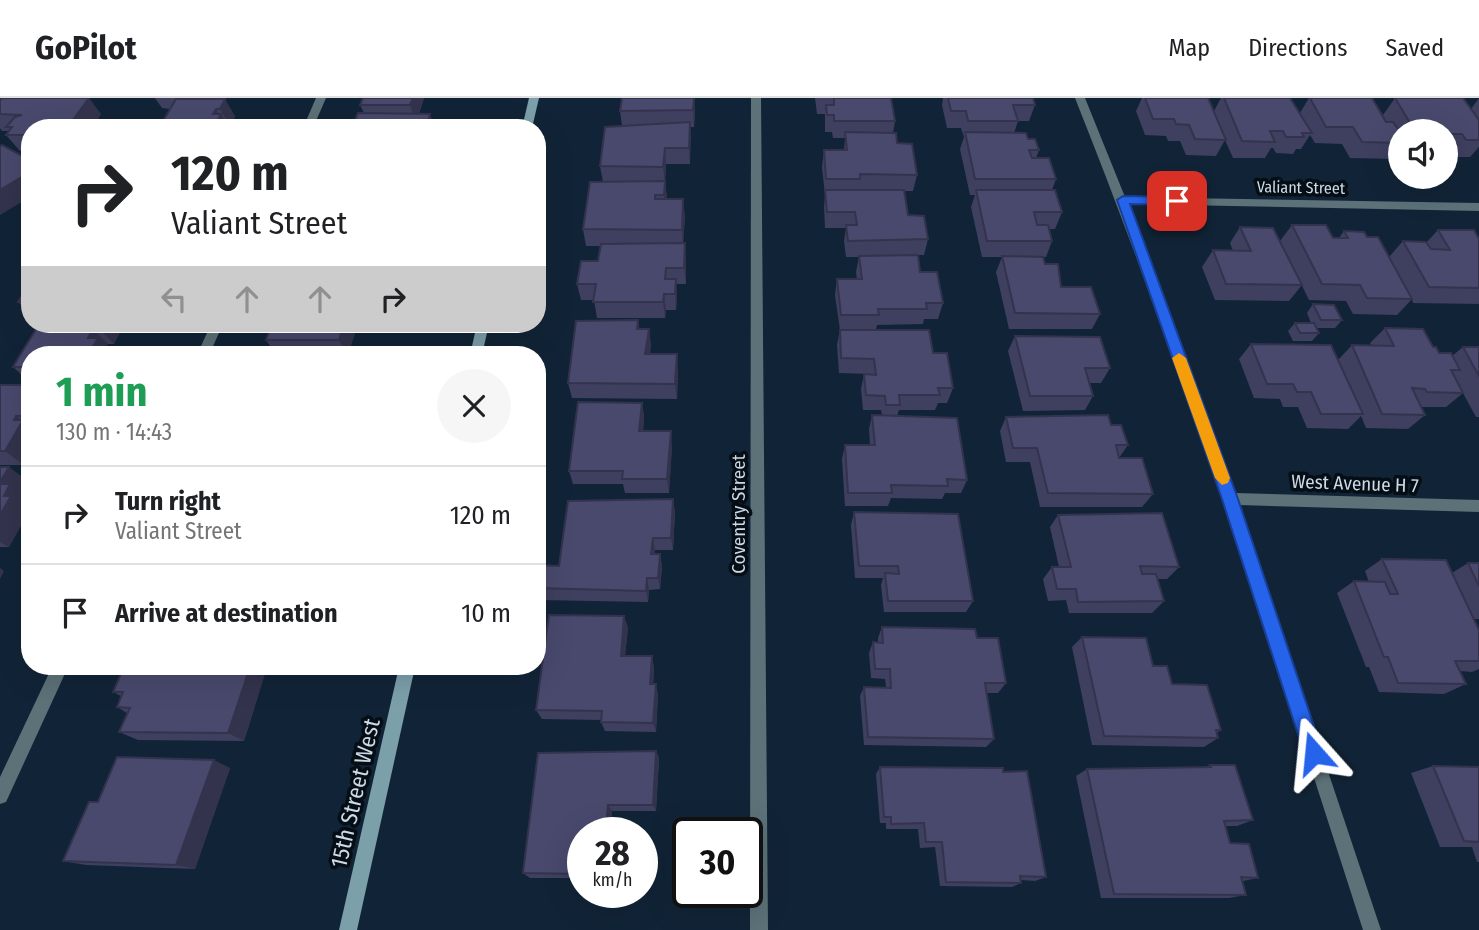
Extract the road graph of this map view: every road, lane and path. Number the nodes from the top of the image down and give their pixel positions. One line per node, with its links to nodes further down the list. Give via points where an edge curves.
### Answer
1 (321, 98): 5 (street)
2 (534, 98): 6 (street)
3 (756, 98): 15 (street, Coventry Street)
4 (1080, 98): 7 (street)
5 (311, 119)
6 (529, 119)
7 (1123, 200): 8 (street, Valiant Street); 9 (street)
8 (1479, 207)
9 (1230, 499): 10 (street, West Avenue H 7); 16 (street)
10 (1479, 506)
11 (56, 675): 13 (street)
12 (405, 675): 14 (street, 15th Street West)
13 (0, 796)
14 (348, 930)
15 (760, 930)
16 (1372, 930)

